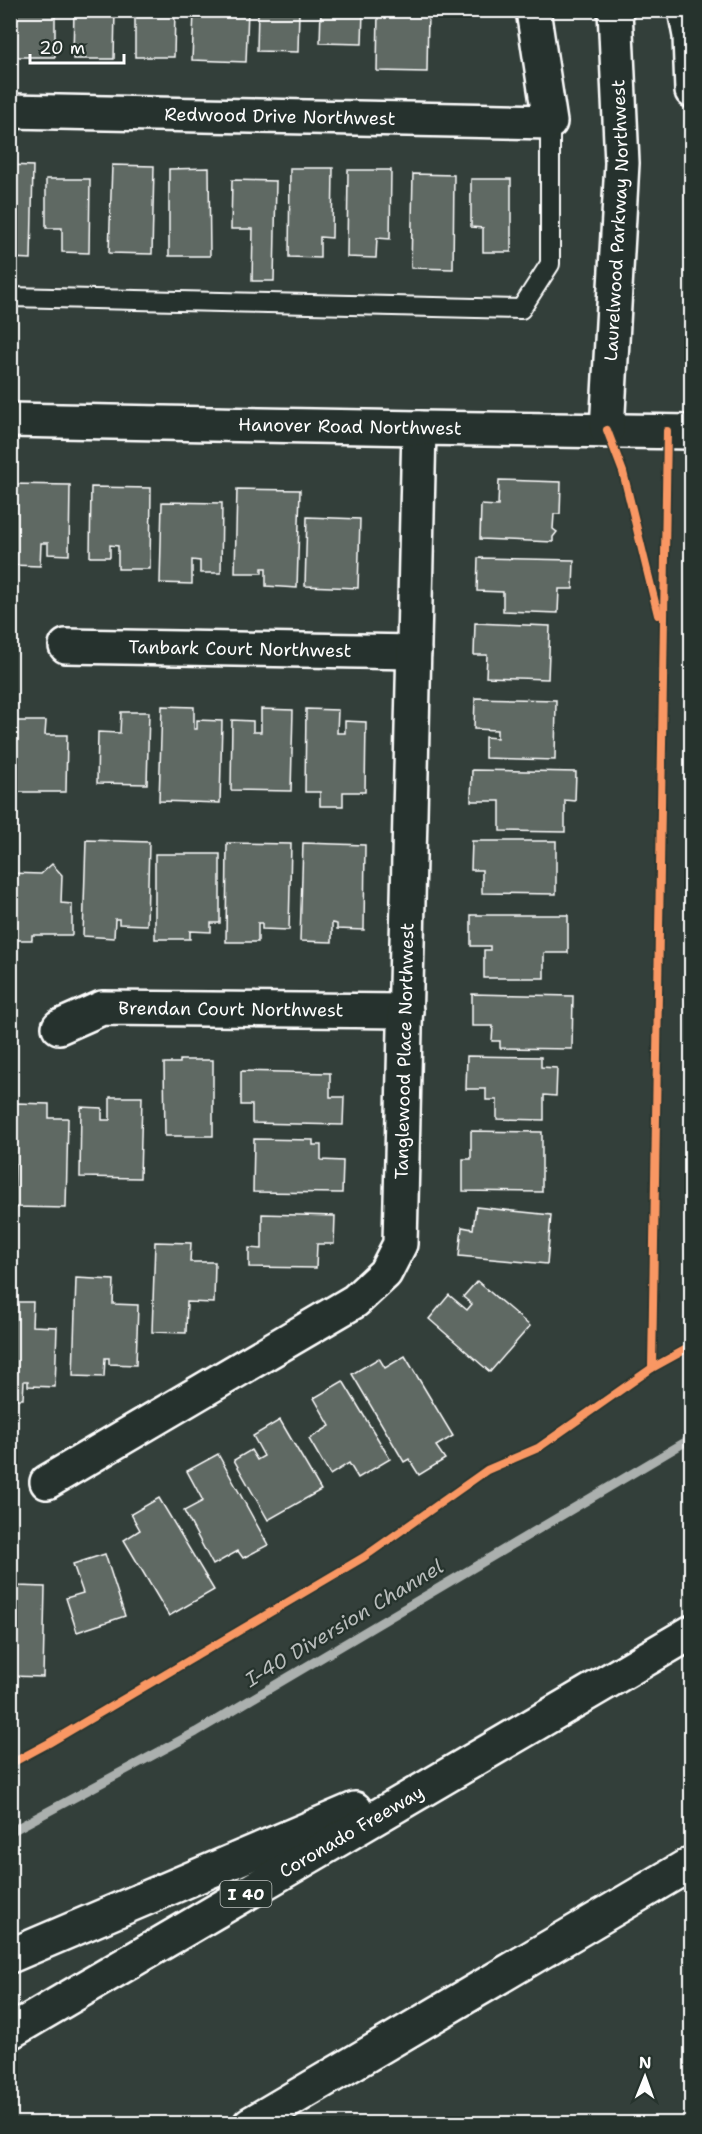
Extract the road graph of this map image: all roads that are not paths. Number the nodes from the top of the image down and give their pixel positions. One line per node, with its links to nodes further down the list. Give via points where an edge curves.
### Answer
1 (533, 10): 6 (main road)
2 (615, 10): 10 (main road, Laurelwood Parkway Northwest, via 622,163)
3 (685, 10): 4 (main road)
4 (692, 92)
5 (10, 111): 6 (main road, Redwood Drive Northwest)
6 (550, 122): 7 (lane, via 550,264 520,309)
7 (10, 297)
8 (10, 420): 9 (main road, Hanover Road Northwest)
9 (419, 428): 10 (main road, Hanover Road Northwest); 13 (main road, Tanglewood Place Northwest)
10 (607, 430): 11 (main road, Hanover Road Northwest)
11 (692, 432)
12 (66, 646): 13 (main road, Tanbark Court Northwest)
13 (414, 652): 14 (main road, Tanglewood Place Northwest)
14 (406, 1011): 15 (main road, Brendan Court Northwest, via 102,1008); 16 (main road, Tanglewood Place Northwest, via 400,1244 385,1273 355,1301)
15 (59, 1027)
16 (47, 1482)
17 (692, 1632): 18 (main road, Coronado Freeway / I 40)
18 (481, 1755): 20 (main road); 21 (main road, Coronado Freeway / I 40)
19 (692, 1863): 22 (main road)
20 (10, 1956)
21 (10, 2032)
22 (250, 2124)

